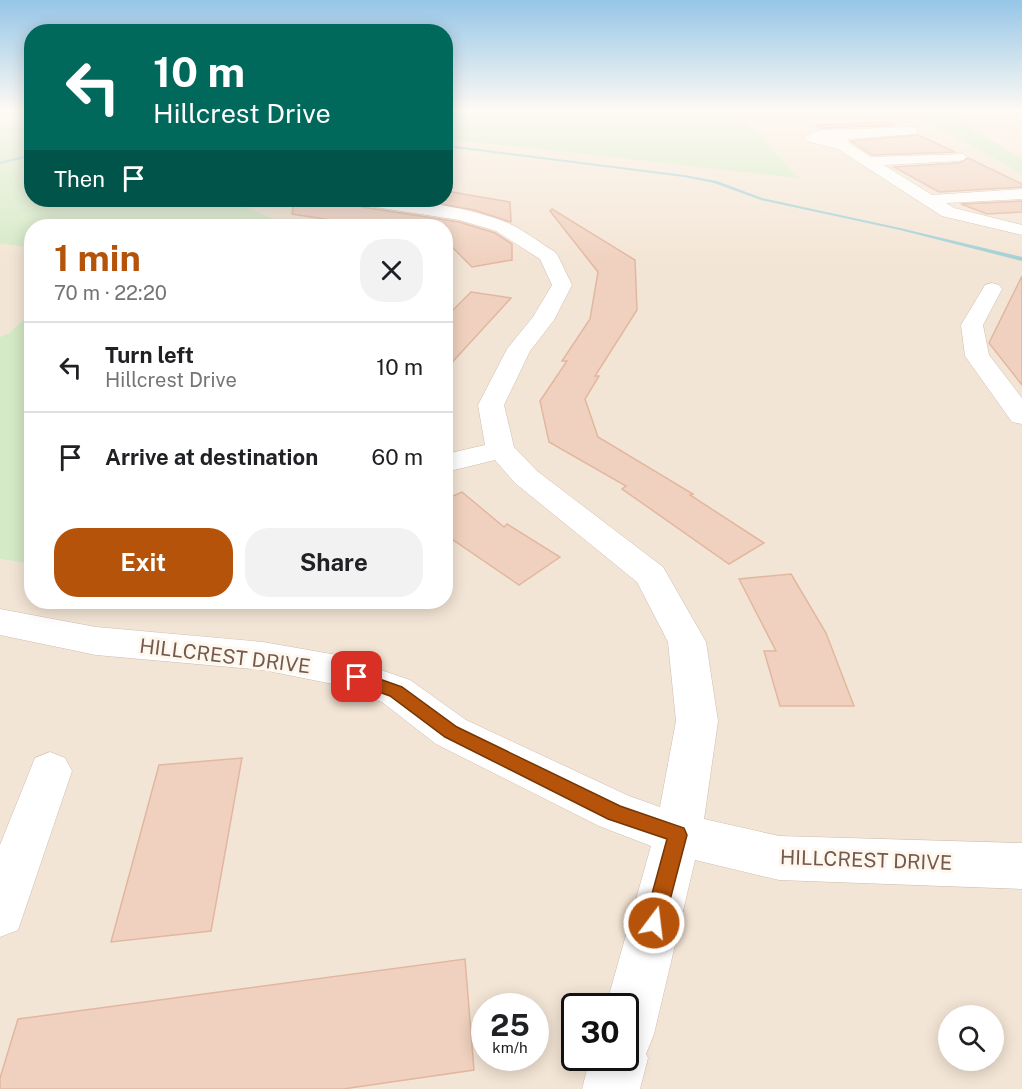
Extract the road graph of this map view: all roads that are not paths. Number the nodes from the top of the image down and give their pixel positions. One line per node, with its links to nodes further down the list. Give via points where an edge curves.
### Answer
1 (889, 161): 2 (street)
2 (867, 162): 4 (street)
3 (1022, 194): 4 (street)
4 (927, 200): 6 (street, via 948,212)
5 (408, 207): 9 (street, via 461,215 502,227 548,256 562,285 543,320 519,348 491,405)
6 (1022, 230)
7 (992, 290): 8 (street, via 972,325 977,356)
8 (1022, 416)
9 (500, 449): 10 (street); 13 (street, via 526,477 651,575 687,642 697,721)
10 (453, 462)
11 (0, 622): 13 (street, HILLCREST DRIVE, via 96,641 263,656 338,670 396,691 451,732 615,813)
12 (50, 771): 15 (street)
13 (678, 835): 14 (street, HILLCREST DRIVE, via 779,858); 16 (street)
14 (1022, 866)
15 (0, 912)
16 (637, 993)
17 (616, 1071): 18 (street)
18 (611, 1089)

